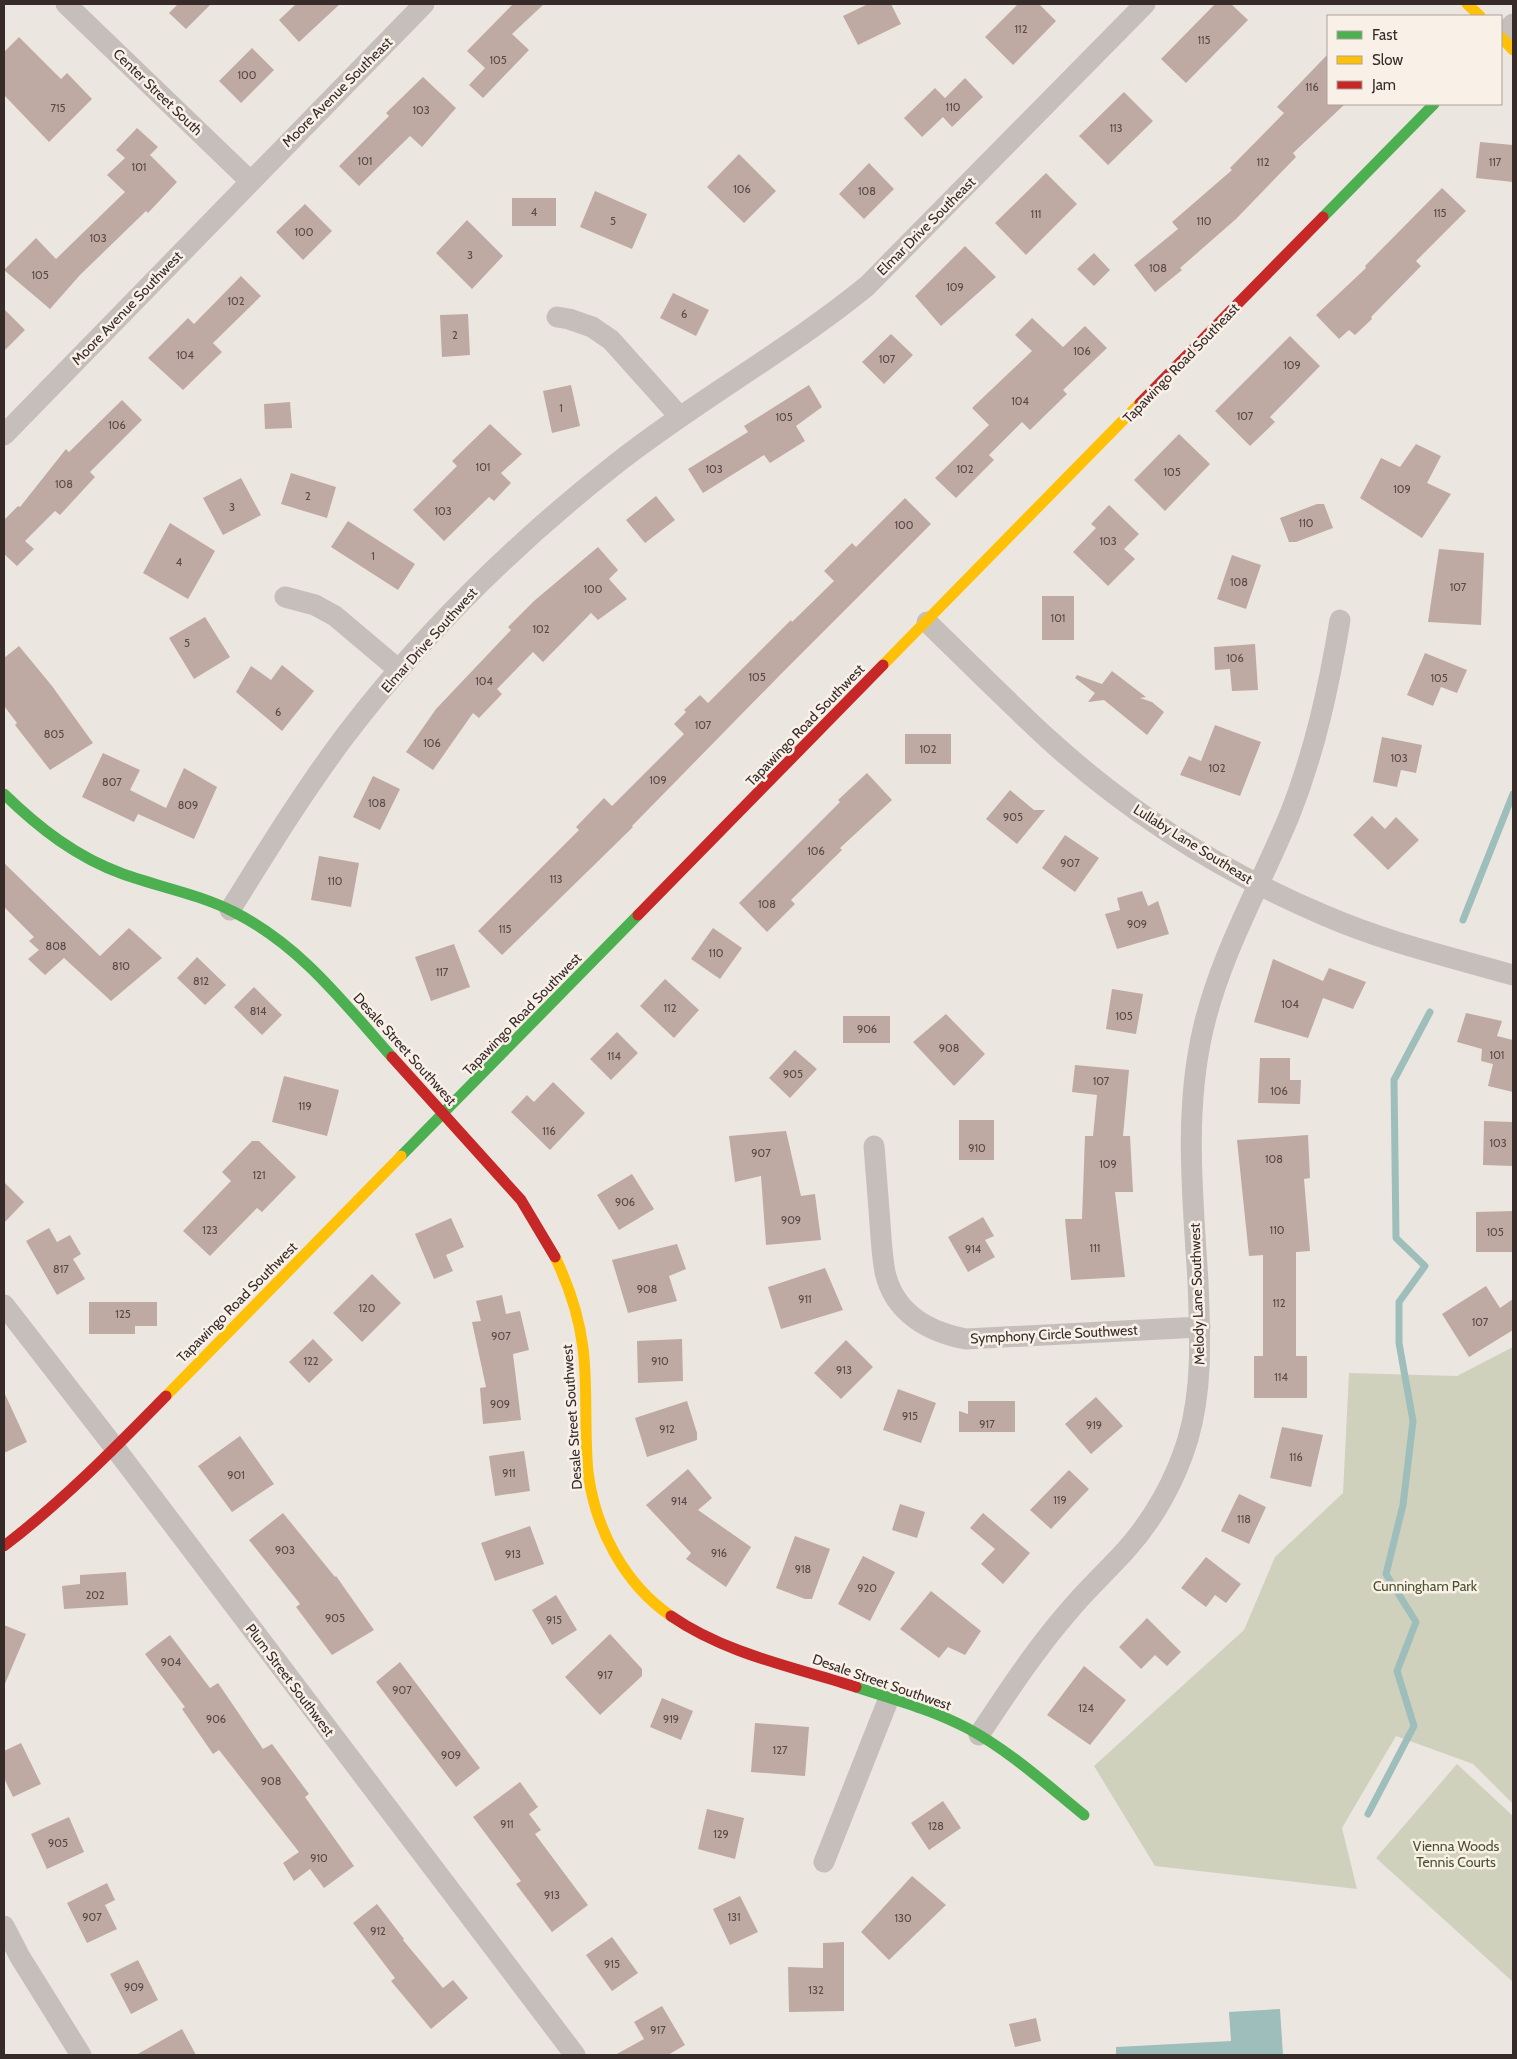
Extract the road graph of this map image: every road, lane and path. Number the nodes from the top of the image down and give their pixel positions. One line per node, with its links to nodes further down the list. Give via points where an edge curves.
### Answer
1 (66, 4): 11 (street, Center Street South)
2 (424, 4): 11 (street, Moore Avenue Southeast)
3 (1145, 4): 13 (street, Elmar Drive Southeast, via 867,286 825,320)
4 (1467, 4): 5 (street)
5 (1479, 15)
6 (1513, 24): 7 (street)
7 (1502, 36)
8 (1502, 38): 9 (street)
9 (1513, 50)
10 (1433, 105): 17 (street, Tapawingo Road Southeast)
11 (250, 181): 14 (street, Moore Avenue Southwest)
12 (557, 317): 13 (street, via 592,327 611,340)
13 (680, 417): 18 (street, Elmar Drive Southwest, via 543,524 484,579)
14 (4, 435)
15 (285, 597): 18 (street, via 315,605 336,616)
16 (1340, 620): 20 (street, Melody Lane Southwest, via 1329,688 1312,751 1291,812)
17 (927, 622): 20 (street, Lullaby Lane Southeast, via 1048,738 1101,783 1164,829); 23 (street, Tapawingo Road Southwest)
18 (399, 670): 21 (street, Elmar Drive Southwest, via 346,735 296,805)
19 (4, 794): 21 (street, Desale Street Southwest, via 31,820 97,863 138,881)
20 (1259, 885): 22 (street, Lullaby Lane Southeast, via 1384,938); 26 (street, Melody Lane Southwest, via 1236,930 1217,980 1202,1033 1193,1086 1190,1135)
21 (230, 910): 23 (street, Desale Street Southwest, via 283,942 312,967)
22 (1513, 975)
23 (444, 1114): 27 (street, Tapawingo Road Southwest); 29 (street, Desale Street Southwest, via 521,1200 560,1266 574,1305 583,1345 590,1484 607,1540 624,1568 646,1596 701,1636 729,1648)
24 (874, 1146): 26 (street, Symphony Circle Southwest, via 886,1274 895,1295 909,1313 926,1326 944,1335 966,1339)
25 (4, 1305): 27 (street, Plum Street Southwest)
26 (1200, 1327): 30 (street, Melody Lane Southwest, via 1197,1398 1187,1441 1172,1480 1152,1516 1128,1548 1068,1611 1022,1670)
27 (114, 1448): 28 (street, Tapawingo Road Southwest, via 39,1519); 35 (street, Plum Street Southwest)
28 (4, 1546)
29 (889, 1698): 30 (street, Desale Street Southwest); 32 (street)
30 (979, 1735): 31 (street, Desale Street Southwest, via 1009,1754)
31 (1084, 1815)
32 (824, 1862)
33 (4, 1926): 34 (street)
34 (81, 2055)
35 (574, 2055)

